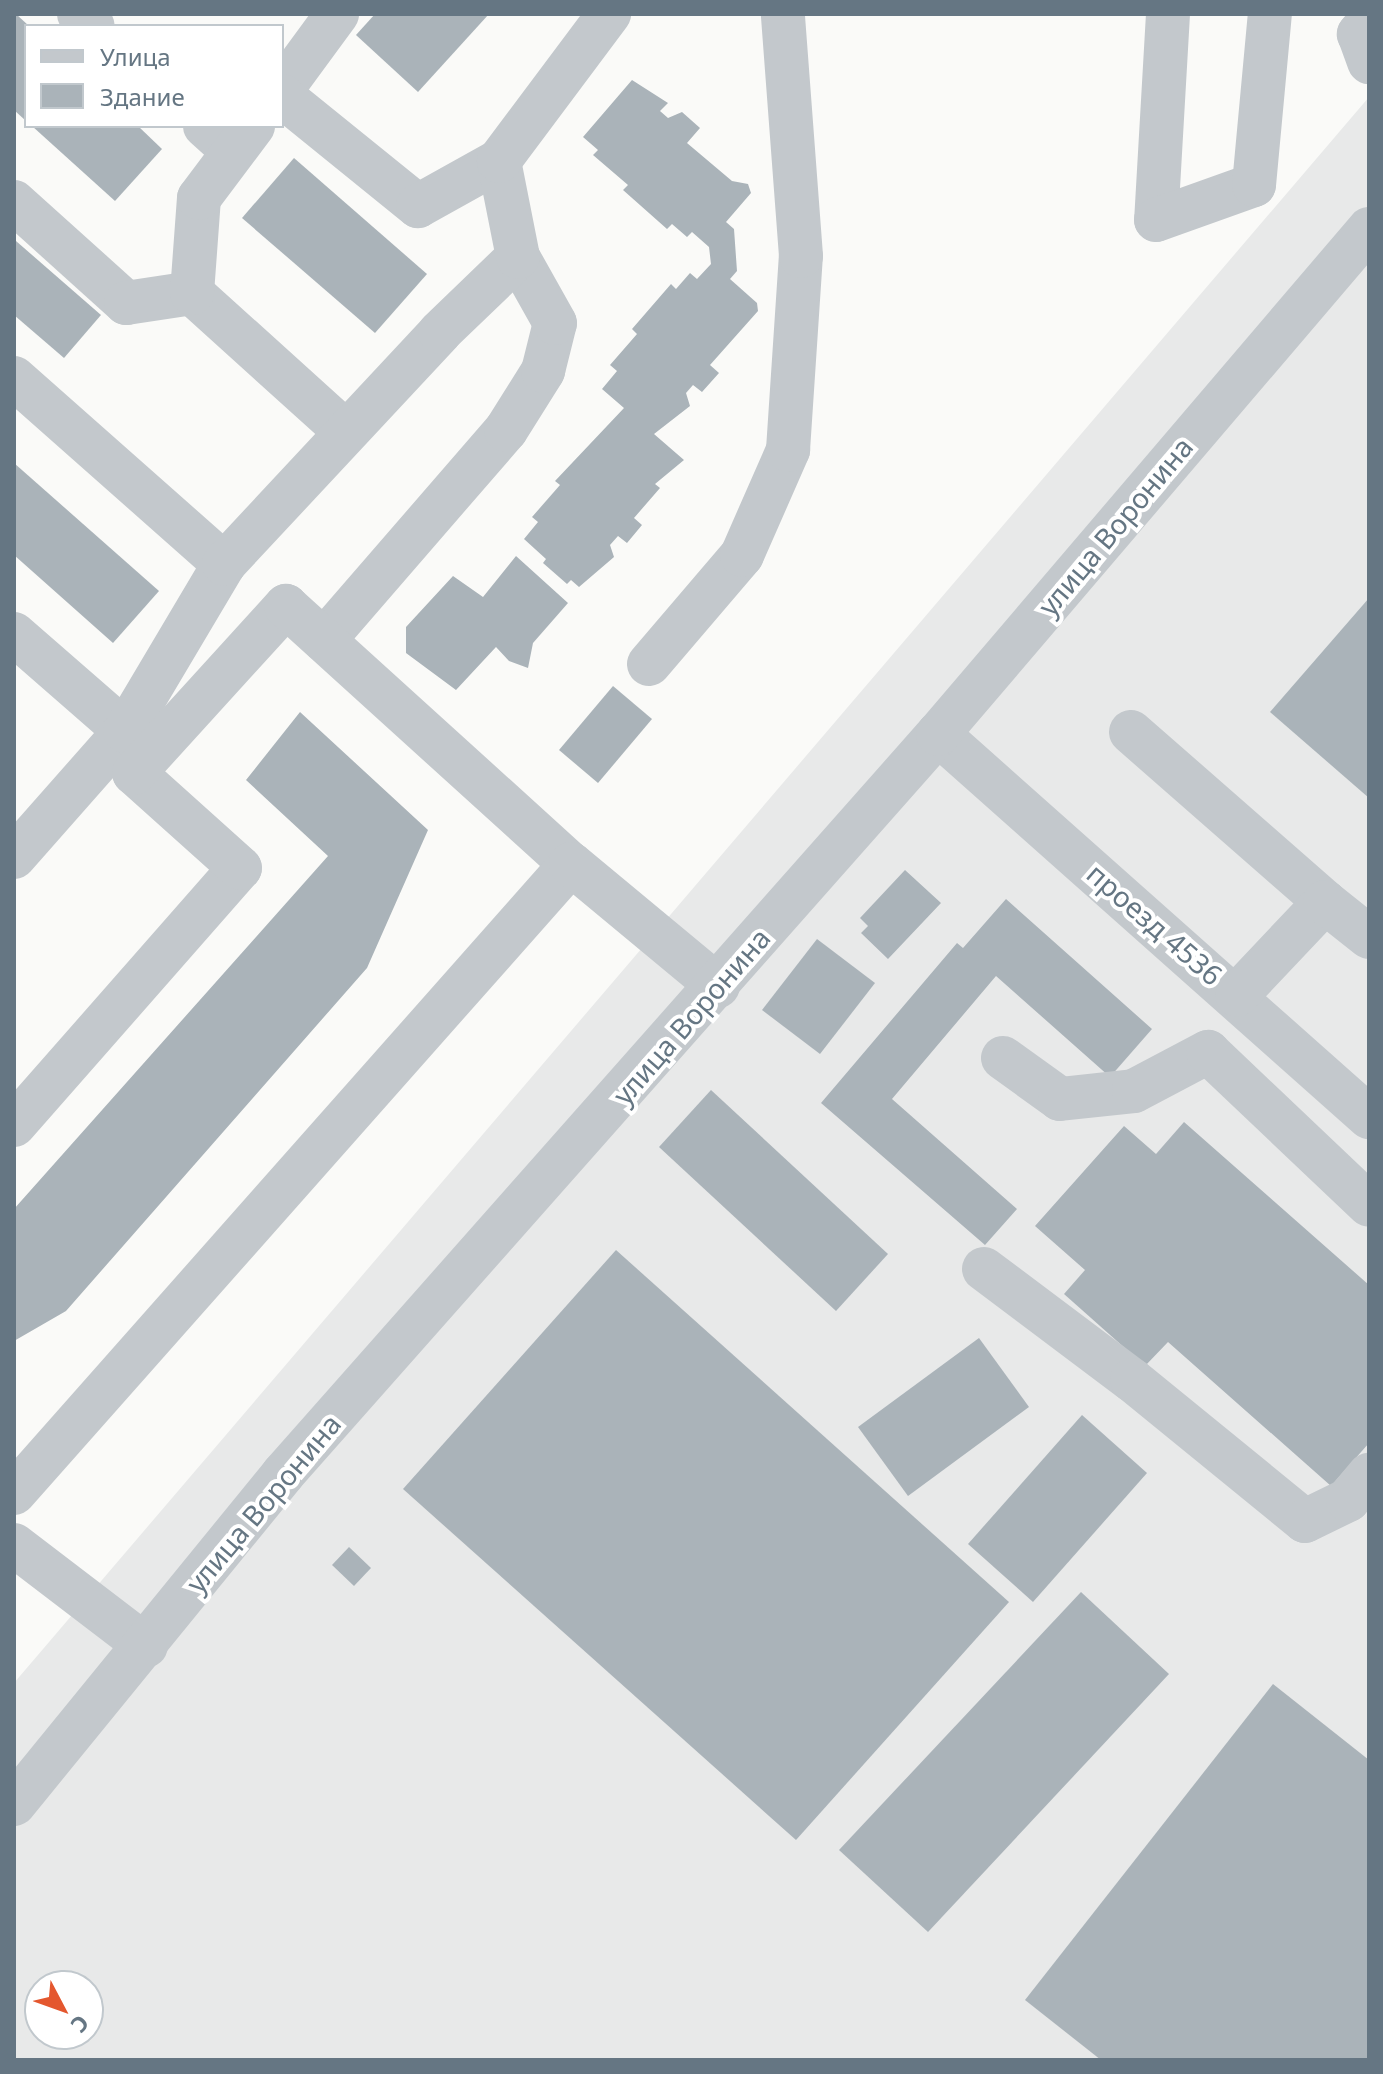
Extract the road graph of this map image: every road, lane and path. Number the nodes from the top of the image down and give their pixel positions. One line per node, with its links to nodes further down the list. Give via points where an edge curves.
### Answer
1 (337, 14): 6 (street)
2 (609, 14): 9 (street)
3 (783, 14): 19 (street, via 801,256 788,450 742,555)
4 (1168, 14): 5 (street, via 1156,220 1254,185)
5 (1270, 14)
6 (284, 86)
7 (284, 98): 9 (street, via 418,206)
8 (230, 134): 13 (street, via 199,198)
9 (499, 161): 12 (street)
10 (14, 202): 13 (street, via 126,303)
11 (1369, 229): 22 (street, улица Воронина)
12 (518, 257): 15 (street); 18 (street, via 555,323 543,371 506,430)
13 (192, 293): 15 (street)
14 (14, 378): 16 (street)
15 (346, 432): 16 (street)
16 (224, 564): 20 (street)
17 (14, 634): 20 (street)
18 (324, 640): 24 (street); 31 (street, via 286,606 134,773 240,868)
19 (649, 664)
20 (125, 731): 23 (street)
21 (1131, 732): 25 (street)
22 (938, 734): 27 (street, улица Воронина); 28 (street, проезд 4536)
23 (14, 857)
24 (571, 864): 27 (street); 35 (street)
25 (1325, 902): 26 (street); 28 (street)
26 (1369, 937)
27 (718, 986): 37 (street, улица Воронина, via 283,1474)
28 (1237, 995): 30 (street, проезд 4536)
29 (1003, 1058): 32 (street, via 1060,1099 1134,1091 1208,1052)
30 (1369, 1117)
31 (14, 1125)
32 (1369, 1205)
33 (984, 1269): 34 (street, via 1132,1380 1305,1521 1348,1500)
34 (1369, 1475)
35 (14, 1493)
36 (14, 1545): 37 (street)
37 (146, 1646): 38 (street, улица Воронина)
38 (14, 1804)

